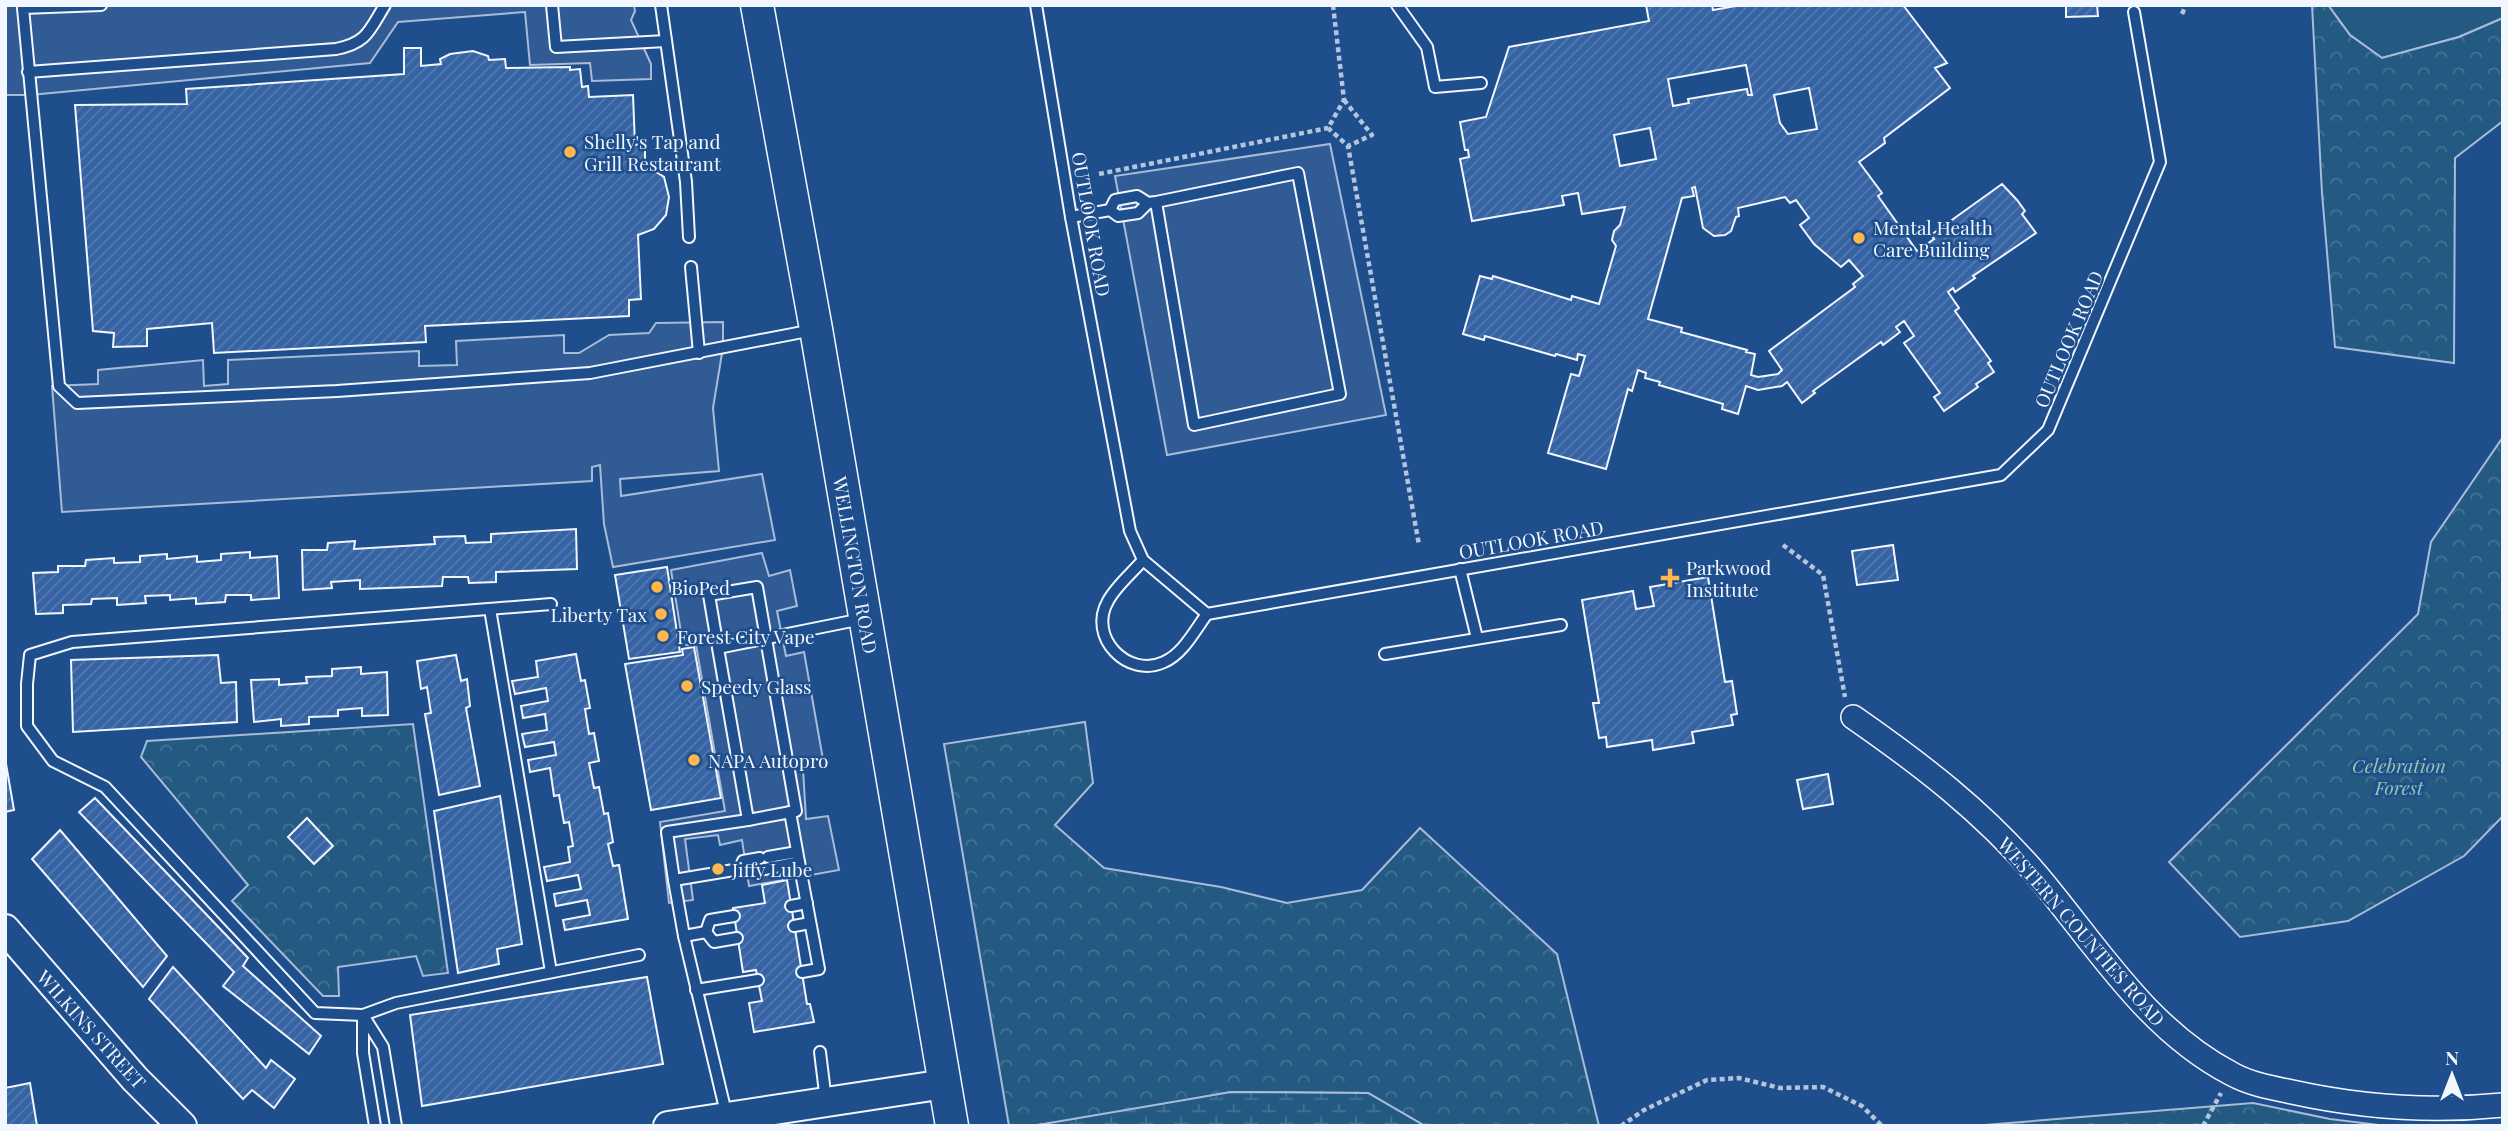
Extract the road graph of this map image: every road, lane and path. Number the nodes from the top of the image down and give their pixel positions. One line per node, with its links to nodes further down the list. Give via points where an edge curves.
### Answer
1 (101, 5): 13 (lane, via 23,8)
2 (385, 5): 13 (lane, via 367,35 355,45 336,49)
3 (552, 5): 12 (lane, via 556,47)
4 (661, 5): 12 (lane)
5 (757, 5): 23 (main road, WELLINGTON ROAD)
6 (1036, 5): 20 (lane, OUTLOOK ROAD)
7 (1333, 5): 15 (path)
8 (1397, 5): 14 (lane, via 1427,47 1434,87)
9 (2186, 5): 11 (path)
10 (2134, 12): 28 (lane, OUTLOOK ROAD, via 2160,162 2048,430 2001,475)
11 (2182, 15)
12 (666, 41): 21 (lane)
13 (28, 72): 24 (lane, via 59,386 77,403 590,373)
14 (1481, 83)
15 (1344, 100): 16 (path); 17 (path, via 1372,135)
16 (1328, 128): 17 (path); 18 (path)
17 (1348, 146): 25 (path)
18 (1099, 174)
19 (1152, 203): 19 (lane, via 1298,173 1339,394 1194,425); 20 (lane, via 1138,213 1118,216 1110,210)
20 (1071, 217): 27 (lane, OUTLOOK ROAD, via 1130,531)
21 (689, 237)
22 (691, 267): 24 (lane)
23 (816, 329): 24 (lane); 32 (main road, WELLINGTON ROAD)
24 (699, 353)
25 (1419, 545)
26 (1783, 545): 38 (path, via 1823,575)
27 (1143, 560): 31 (lane, OUTLOOK ROAD); 31 (lane, via 1108,601 1102,617 1112,650 1128,663 1145,668 1166,662)
28 (1460, 569): 31 (lane, OUTLOOK ROAD); 34 (lane)
29 (551, 604): 30 (lane)
30 (489, 609): 54 (lane); 58 (lane, via 72,642 30,655 27,726 53,761 105,787 315,1013)
31 (1207, 614)
32 (865, 618): 35 (lane); 61 (main road, WELLINGTON ROAD)
33 (1561, 625): 34 (lane)
34 (1477, 638): 37 (lane)
35 (765, 639): 36 (lane); 36 (lane, via 757,587 709,595); 39 (lane, via 796,811)
36 (718, 649): 40 (lane)
37 (1385, 654)
38 (1849, 708): 60 (street, WESTERN COUNTIES ROAD, via 1976,811 2163,1026)
39 (790, 812): 40 (lane); 41 (lane)
40 (748, 820): 43 (lane, via 667,832)
41 (798, 857): 42 (lane, via 751,872); 42 (lane, via 743,861); 44 (lane)
42 (740, 869): 43 (lane)
43 (674, 880): 51 (lane)
44 (807, 903): 45 (lane); 47 (lane)
45 (791, 905)
46 (734, 916): 50 (lane, via 710,920)
47 (810, 923): 48 (lane); 55 (lane, via 819,969)
48 (794, 926)
49 (5, 929): 65 (street, WILKINS STREET, via 135,1079)
50 (706, 932): 51 (lane); 52 (lane, via 714,942)
51 (684, 936): 57 (lane)
52 (737, 938)
53 (639, 955): 54 (lane)
54 (551, 972): 58 (lane, via 396,1003)
55 (802, 972)
56 (758, 980): 57 (lane)
57 (696, 990): 64 (lane)
58 (363, 1015): 66 (lane, via 363,1053); 67 (lane, via 383,1047)
59 (820, 1052): 62 (lane)
60 (2232, 1075): 63 (street, WESTERN COUNTIES ROAD, via 2263,1086 2368,1104 2469,1108); 72 (path)
61 (945, 1084): 62 (street); 69 (main road, WELLINGTON ROAD)
62 (826, 1101): 64 (street)
63 (2503, 1104)
64 (728, 1121): 68 (street)
65 (182, 1126)
66 (375, 1126)
67 (396, 1126)
68 (668, 1126)
69 (952, 1126)
70 (1620, 1126): 71 (path, via 1707,1080 1740,1078 1780,1088 1823,1087 1862,1106)
71 (1882, 1126)
72 (2203, 1126)

